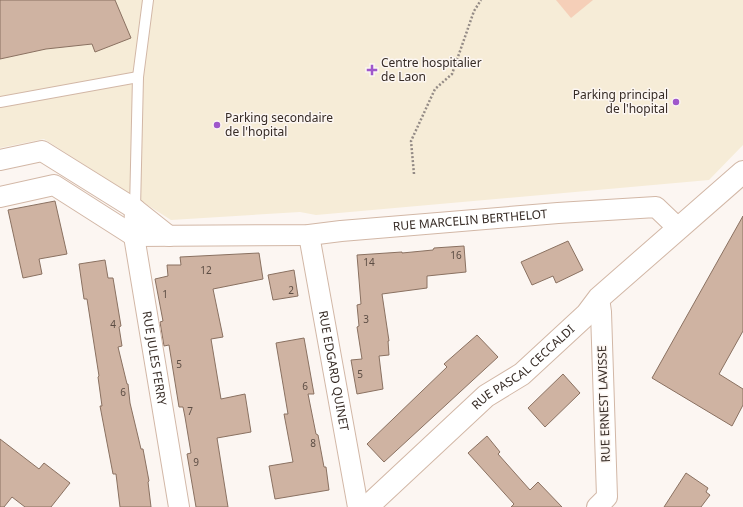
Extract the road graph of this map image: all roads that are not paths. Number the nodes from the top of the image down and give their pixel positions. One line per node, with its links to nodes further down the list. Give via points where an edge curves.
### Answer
1 (148, 0): 2 (lane)
2 (138, 77): 3 (lane); 7 (lane)
3 (0, 102)
4 (0, 160): 7 (street, via 42,151)
5 (743, 172): 8 (street)
6 (0, 197): 9 (street, via 54,185)
7 (135, 209): 9 (street, RUE JULES FERRY); 10 (street)
8 (678, 228): 11 (street, RUE MARCELIN BERTHELOT, via 656,207 535,215); 12 (street, RUE PASCAL CECCALDI)
9 (134, 236): 10 (street, RUE MARCELIN BERTHELOT); 13 (street, RUE JULES FERRY)
10 (169, 236): 11 (street, RUE MARCELIN BERTHELOT)
11 (309, 236): 14 (street, RUE EDGARD QUINET)
12 (599, 298): 15 (street, RUE PASCAL CECCALDI, via 587,314 522,374 486,396); 16 (street, RUE ERNEST LAVISSE, via 607,497)
13 (179, 507)
14 (358, 507)
15 (367, 507)
16 (597, 507)

